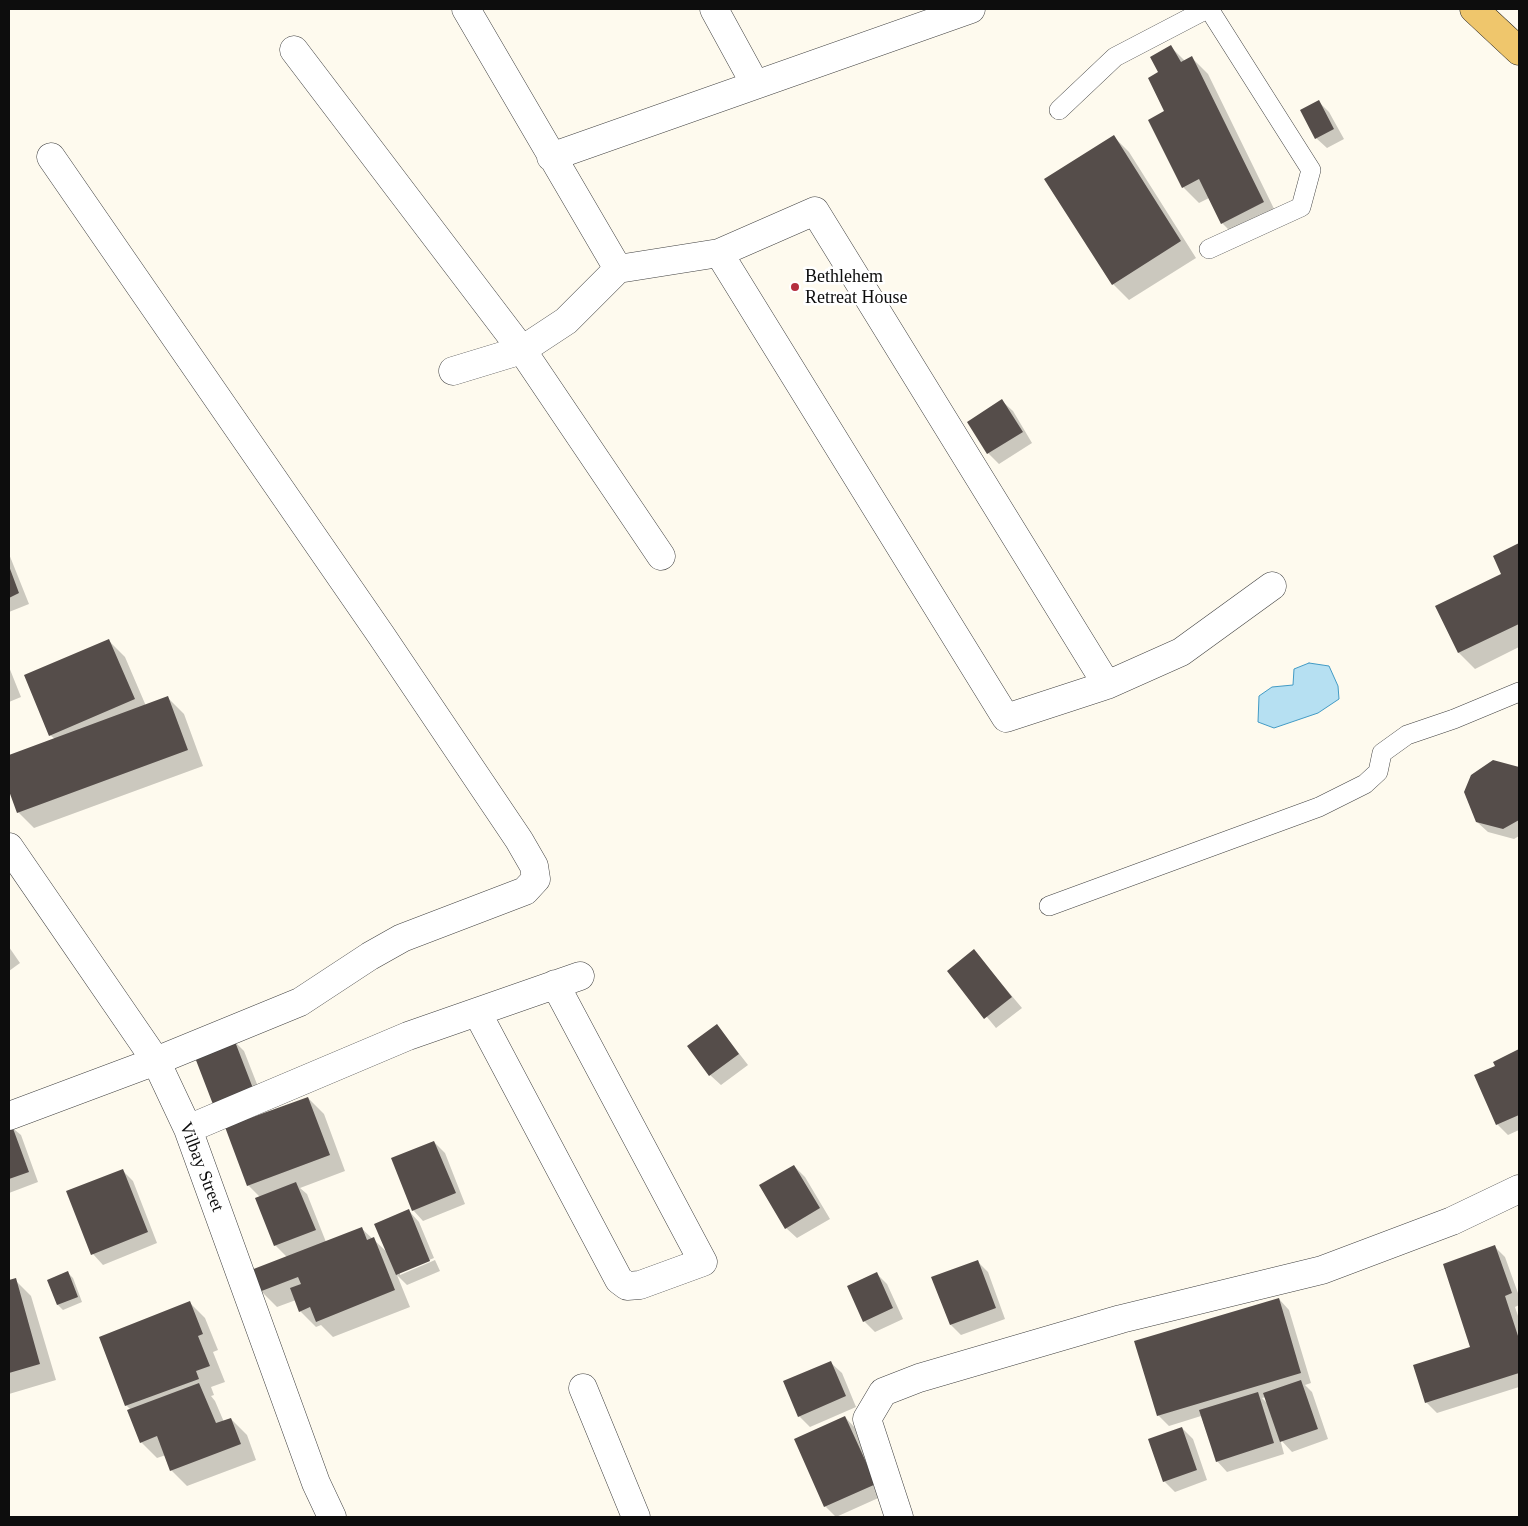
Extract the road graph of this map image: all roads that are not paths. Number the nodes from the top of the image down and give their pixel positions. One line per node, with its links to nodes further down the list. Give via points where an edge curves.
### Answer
1 (714, 9): 9 (street)
2 (971, 9): 6 (street)
3 (1208, 9): 10 (lane, via 1115,57); 13 (lane, via 1311,170 1300,207)
4 (1474, 9): 8 (main road)
5 (474, 11): 12 (street)
6 (932, 15): 9 (street)
7 (294, 50): 16 (street)
8 (1519, 51)
9 (755, 84): 12 (street)
10 (1059, 110)
11 (51, 156): 25 (street, via 381,635 534,866 536,879 525,891 402,938 300,1002)
12 (551, 157): 15 (street)
13 (1209, 249)
14 (719, 253): 15 (street); 20 (street, via 1006,718); 20 (street, via 815,212)
15 (618, 269): 16 (street, via 566,321)
16 (522, 350): 17 (street); 18 (street)
17 (453, 371)
18 (661, 556)
19 (1272, 586): 20 (street, via 1181,652)
20 (1107, 685)
21 (1519, 692): 23 (lane, via 1454,720 1408,735 1382,752 1378,772 1364,784 1319,807)
22 (9, 847): 25 (street, Vilbay Street)
23 (1049, 906)
24 (477, 1012): 24 (street, via 567,980 703,1262 640,1285 627,1286 620,1280); 27 (street, via 408,1036)
25 (156, 1061): 26 (street); 27 (street, Vilbay Street)
26 (9, 1116)
27 (188, 1129): 30 (street, Vilbay Street, via 316,1483)
28 (1519, 1189): 32 (street, via 1452,1221 1322,1270 1121,1319 919,1378 883,1392 867,1419)
29 (583, 1388): 31 (street)
30 (332, 1517)
31 (636, 1517)
32 (898, 1517)

